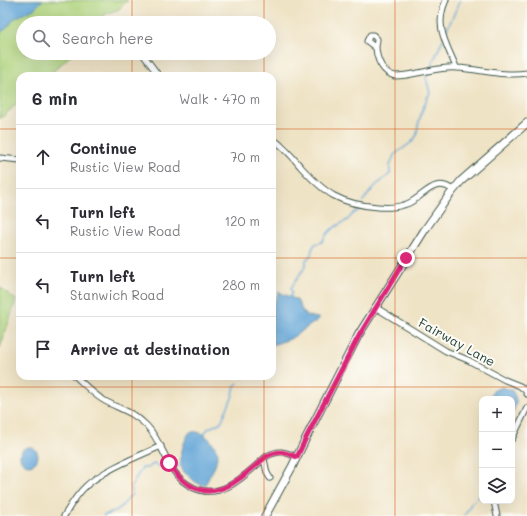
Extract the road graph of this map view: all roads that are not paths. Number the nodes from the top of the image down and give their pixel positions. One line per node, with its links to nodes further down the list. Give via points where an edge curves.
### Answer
1 (446, 0): 4 (street, via 440,26)
2 (376, 48): 4 (street, via 387,74 395,76)
3 (147, 60): 5 (street)
4 (456, 68): 6 (street, via 494,74)
5 (156, 72)
6 (527, 73)
7 (527, 123): 11 (street)
8 (276, 142): 11 (street, via 318,185 346,202 380,207 398,206 410,203 428,189 440,184 447,185)
9 (0, 158): 10 (street)
10 (16, 160)
11 (453, 190): 12 (street)
12 (375, 307): 14 (street, Fairway Lane, via 446,351 520,386); 18 (street)
13 (79, 380): 17 (street, via 105,401 139,418 155,435)
14 (527, 394)
15 (527, 408): 16 (street)
16 (515, 433)
17 (161, 446): 19 (street, via 178,476 192,487 206,492 229,486); 22 (street, via 109,471 86,486)
18 (297, 457): 19 (street, via 281,451 274,452); 23 (street)
19 (264, 459): 20 (street)
20 (270, 478)
21 (495, 504): 24 (street)
22 (64, 516)
23 (265, 516)
24 (497, 516)

